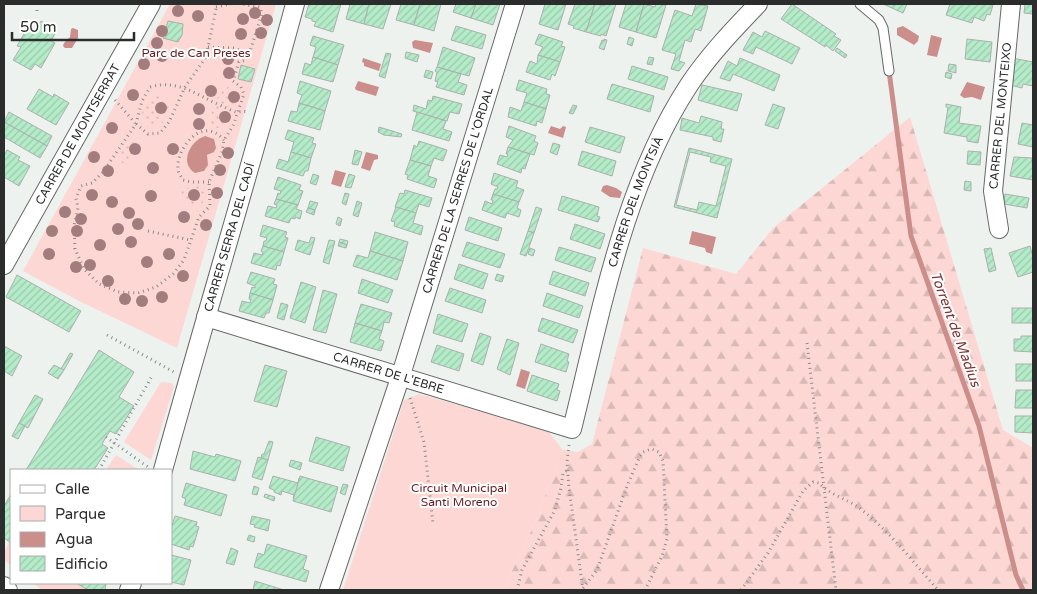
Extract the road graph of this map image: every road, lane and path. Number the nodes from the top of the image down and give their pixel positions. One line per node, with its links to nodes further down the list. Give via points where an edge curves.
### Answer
1 (150, 4): 23 (street, CARRER DE MONTSERRAT)
2 (231, 4): 9 (path)
3 (241, 4): 11 (path, via 260,7 262,14)
4 (295, 4): 24 (street, CARRER SERRA DEL CADÍ)
5 (516, 4): 29 (street, CARRER DE LA SERRES DE L'ORDAL)
6 (758, 4): 30 (street, CARRER DEL MONTSIÀ, via 711,55 664,128 620,239)
7 (860, 4): 12 (lane, via 880,20)
8 (1011, 4): 20 (street, CARRER DEL MONTEIXO, via 993,191)
9 (216, 6): 10 (path)
10 (208, 47): 11 (path, via 234,48); 13 (path, via 206,57)
11 (249, 54): 15 (path, via 246,60 239,62 233,81 244,94)
12 (889, 71)
13 (185, 87): 15 (path); 17 (path, via 168,84 150,87 142,101); 17 (path, via 169,122 160,133 148,134)
14 (114, 99): 17 (path)
15 (236, 112): 16 (path); 18 (path, via 233,126)
16 (255, 115)
17 (136, 124): 22 (path, via 103,172 92,183 81,186 76,198 75,249 84,269 100,284 118,292 138,293 156,287 173,274 184,260)
18 (224, 140): 19 (path); 19 (path, via 209,131 197,134 188,141 178,158 178,171 183,180)
19 (210, 182): 22 (path, via 210,206 199,217)
20 (999, 229)
21 (148, 231): 22 (path)
22 (190, 240)
23 (4, 265)
24 (206, 317): 29 (street, CARRER DE L'EBRE); 35 (street, CARRER SERRA DEL CADÍ)
25 (107, 335): 27 (path)
26 (808, 343): 37 (path)
27 (180, 374)
28 (152, 376): 32 (path)
29 (400, 378): 30 (street, CARRER DE L'EBRE); 38 (path, via 424,442); 42 (street, CARRER DE LA SERRES DE L'ORDAL)
30 (572, 429): 36 (path)
31 (106, 437): 32 (path)
32 (116, 443): 33 (path); 34 (path)
33 (100, 469)
34 (156, 469)
35 (158, 469)
36 (568, 470): 40 (path); 43 (path, via 563,473 555,510 522,570)
37 (823, 489): 45 (path, via 820,483 813,482 803,491 768,553); 46 (path); 47 (path, via 859,508 889,535)
38 (433, 524)
39 (4, 586): 41 (street)
40 (583, 589): 44 (path, via 597,570 640,456 651,449 659,452 664,461 667,539)
41 (8, 590)
42 (329, 590)
43 (517, 590)
44 (645, 590)
45 (741, 590)
46 (836, 590)
47 (938, 590)

